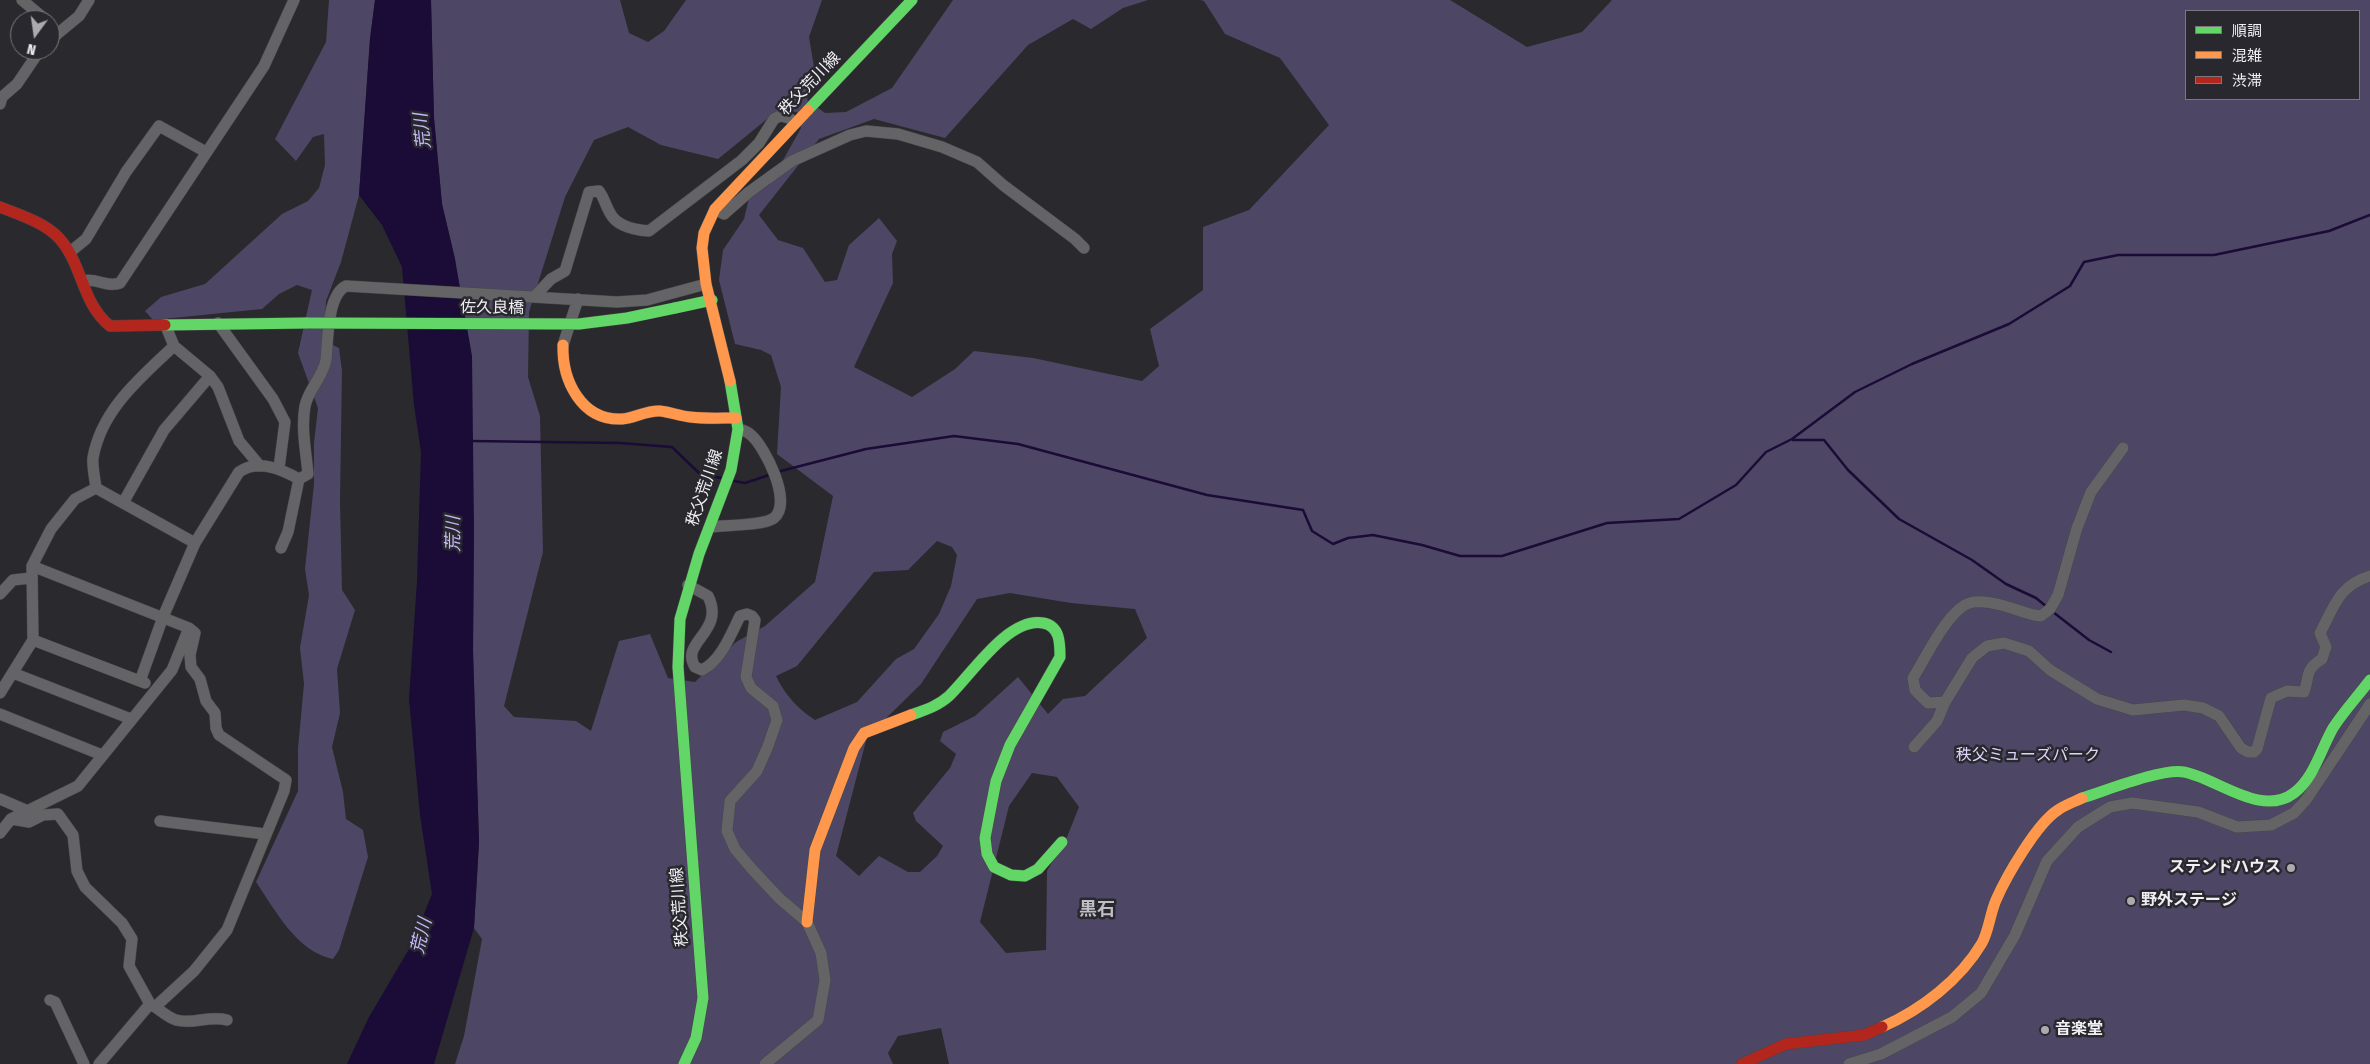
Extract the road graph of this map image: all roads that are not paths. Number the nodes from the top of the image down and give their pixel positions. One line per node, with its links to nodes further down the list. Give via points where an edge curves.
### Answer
1 (22, 0): 5 (street)
2 (89, 0): 6 (street, via 79,16)
3 (294, 0): 10 (street, via 264,66)
4 (912, 0): 9 (street, 秩父荒川線)
5 (34, 10)
6 (60, 32)
7 (33, 60): 8 (street, via 17,84 2,97)
8 (0, 104)
9 (795, 123): 12 (street, 秩父荒川線); 17 (street, via 780,116 774,119 759,143 742,160 649,231 623,226 611,216 599,191 589,192 565,271 551,279)
10 (206, 152): 14 (street, via 159,126 126,172 86,239); 15 (street, via 120,283 112,286)
11 (0, 207): 14 (street, 佐久良橋, via 40,224 59,238)
12 (715, 209): 13 (street, via 724,214 792,161 866,131 942,147 977,162); 16 (street, 秩父荒川線, via 704,233 702,248)
13 (1084, 248)
14 (70, 252): 15 (street, 佐久良橋)
15 (82, 280): 21 (street, 佐久良橋, via 94,312 110,326)
16 (706, 284): 18 (street, via 648,300); 19 (street, 秩父荒川線)
17 (534, 297): 18 (street); 28 (street, via 346,286 340,289 334,300 325,364 305,404 304,441 308,474)
18 (578, 300): 24 (street, via 563,345 561,365 568,385 592,411 608,419 660,411)
19 (712, 300): 20 (street, 佐久良橋, bridge, via 627,318 579,324); 24 (street, 秩父荒川線)
20 (218, 323): 21 (street, 佐久良橋); 27 (street, via 273,399 285,422)
21 (165, 324): 22 (street)
22 (174, 346): 23 (street); 29 (street, via 130,388 106,422 93,459)
23 (210, 376): 26 (street, via 218,387 239,441); 30 (street, via 164,430)
24 (737, 424): 31 (street, 秩父荒川線, via 731,470); 31 (street, via 753,436 779,482 779,508 776,517 767,522)
25 (2122, 448): 47 (street, via 2091,492 2058,596 2050,609 2041,616 1988,602 1972,602 1949,616 1913,678 1915,690 1928,703)
26 (260, 466): 27 (street); 32 (street, via 239,472)
27 (280, 468): 28 (street)
28 (299, 479): 33 (street, via 288,532)
29 (96, 488): 30 (street); 34 (street, via 75,499 51,529)
30 (123, 503): 32 (street)
31 (710, 527): 37 (street, 秩父荒川線)
32 (195, 543): 39 (street)
33 (281, 548)
34 (32, 566): 36 (street); 39 (street)
35 (2370, 576): 47 (street, via 2357,579 2341,592 2320,633 2326,647 2322,659 2311,666 2304,692 2287,691 2271,698 2254,752 2241,748 2219,716 2202,708 2184,705 2133,710 2097,699 2050,670 2028,651 2004,643 1987,646 1972,658)
36 (31, 578): 38 (street, via 14,580); 41 (street)
37 (688, 585): 60 (street, via 708,596 714,611 707,631 692,652 695,667 702,670 709,667 740,616 747,614 755,620 746,677 751,688 773,706 777,720 757,772 730,801 727,831 751,868); 66 (street, 秩父荒川線, via 680,619 678,667 703,998 696,1038)
38 (0, 594)
39 (163, 617): 40 (street); 44 (street)
40 (189, 628): 45 (street, via 172,670); 58 (street, via 195,632 191,666 215,712 219,735 286,780)
41 (33, 640): 42 (street); 44 (street)
42 (13, 674): 46 (street); 50 (street)
43 (2370, 680): 68 (street, via 2333,730 2312,774 2296,793 2283,800 2267,801 2189,771 2173,770 2089,796 2065,807 2044,822 2013,867 1996,900 1982,941 1963,971 1925,1002 1892,1023 1864,1035 1786,1044)
44 (140, 681): 45 (street)
45 (155, 688): 50 (street)
46 (0, 692)
47 (1945, 702): 51 (street, via 1937,720)
48 (2370, 704): 69 (street, via 2306,800 2294,813 2271,825 2237,827 2198,812 2132,803 2110,807 2078,826 2047,861 2015,935 1980,994 1944,1021 1881,1054)
49 (0, 714): 52 (street)
50 (131, 719): 52 (street)
51 (1914, 747)
52 (102, 755): 54 (street, via 78,786)
53 (0, 799): 54 (street)
54 (28, 811): 55 (street)
55 (11, 819): 57 (street); 62 (street, via 28,822 43,815 58,814 74,835 77,871 85,887 122,923 132,939 129,966)
56 (160, 821): 58 (street)
57 (0, 833)
58 (266, 834): 62 (street, via 228,930 194,971)
59 (1062, 842): 60 (street, via 1038,869 1025,876 1011,875 994,867 987,854 985,838 996,781 1032,703 1060,657 1056,631 1050,624 1033,621 1011,632 948,697 934,707 864,733 854,748 814,850)
60 (806, 922): 67 (street, via 821,953 824,980 818,1020)
61 (50, 1000): 64 (street, via 55,1002)
62 (153, 1006): 63 (street, via 174,1020 189,1022 218,1017); 65 (street)
63 (227, 1020)
64 (84, 1064)
65 (99, 1064)
66 (684, 1064)
67 (765, 1064)
68 (1742, 1064)
69 (1849, 1064)

